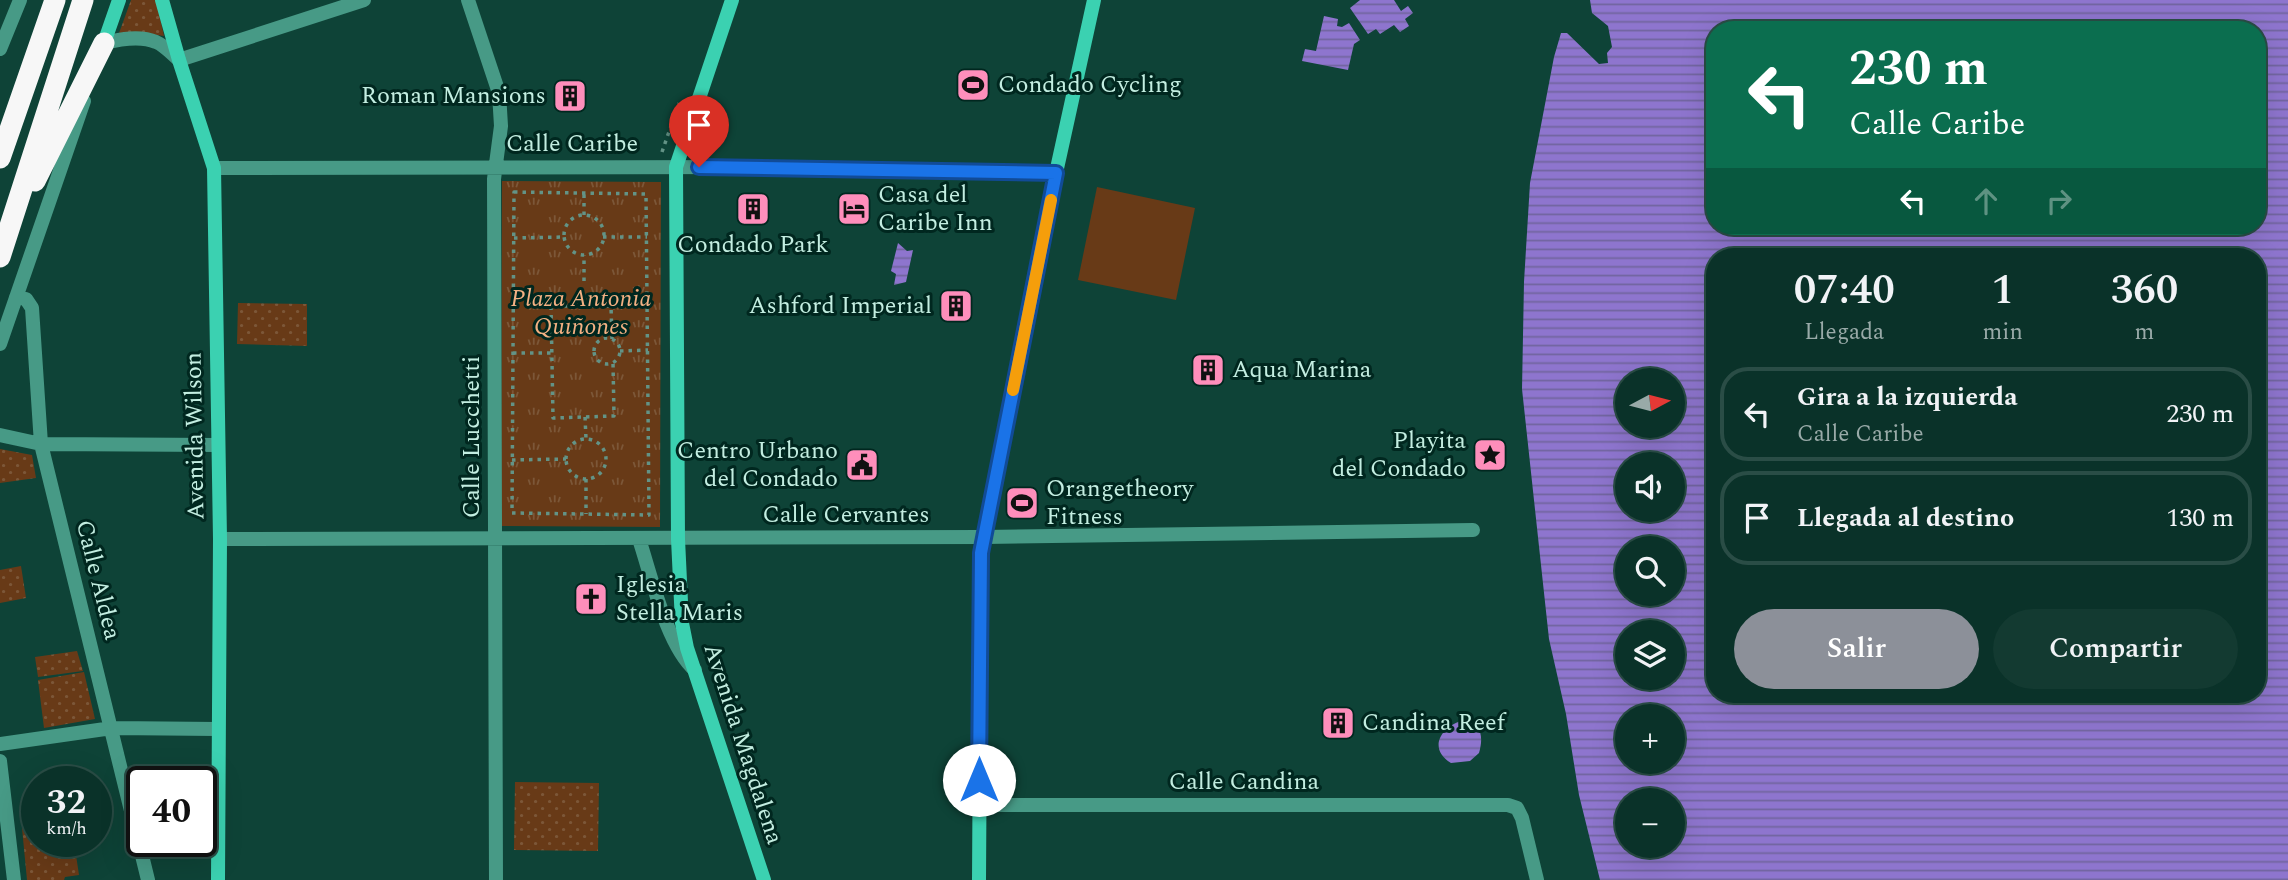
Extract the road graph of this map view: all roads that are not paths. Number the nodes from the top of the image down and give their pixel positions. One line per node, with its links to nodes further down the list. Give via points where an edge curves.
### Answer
1 (20, 0): 12 (street)
2 (53, 0): 10 (highway)
3 (83, 0): 20 (highway)
4 (119, 0): 11 (street)
5 (162, 0): 13 (street, Avenida Wilson)
6 (364, 0): 13 (street)
7 (468, 0): 16 (street, Calle Lucchetti, via 499,93)
8 (732, 0): 17 (street, Avenida Magdalena)
9 (1094, 0): 19 (street)
10 (43, 35): 14 (highway); 15 (highway)
11 (104, 43): 13 (street, via 157,42); 20 (highway); 22 (street)
12 (0, 49)
13 (178, 60): 18 (street, Avenida Wilson)
14 (0, 118)
15 (0, 158)
16 (496, 167): 17 (street, Calle Caribe); 18 (street, Calle Caribe); 29 (street, Calle Lucchetti)
17 (676, 167): 19 (street, Calle Caribe); 31 (street, Avenida Magdalena)
18 (214, 168): 26 (street, Avenida Wilson)
19 (1056, 173): 28 (street)
20 (11, 226): 21 (highway)
21 (0, 257)
22 (16, 297): 23 (street); 25 (street, Calle Aldea, via 26,299 32,308)
23 (0, 344)
24 (0, 435): 25 (street)
25 (41, 444): 26 (street); 34 (street, Calle Aldea)
26 (218, 445): 32 (street, Avenida Wilson)
27 (1473, 530): 28 (street, Calle Cervantes)
28 (984, 537): 31 (street, Calle Cervantes); 38 (street)
29 (495, 538): 30 (street, Calle Cervantes); 32 (street, Calle Cervantes); 42 (street, Calle Lucchetti)
30 (639, 539): 31 (street, Calle Cervantes); 33 (street, via 670,632)
31 (678, 539): 33 (street, Avenida Magdalena, via 682,623)
32 (220, 540): 35 (street, Avenida Wilson)
33 (695, 670): 43 (street, Avenida Magdalena)
34 (112, 728): 35 (street); 36 (street); 40 (street, Calle Aldea)
35 (217, 729): 41 (street, Avenida Wilson)
36 (0, 744)
37 (0, 761): 39 (street)
38 (979, 805): 44 (street); 45 (street, Calle Candina, via 1508,805 1517,808 1522,818)
39 (14, 880)
40 (148, 880)
41 (218, 880)
42 (496, 880)
43 (764, 880)
44 (979, 880)
45 (1537, 880)

